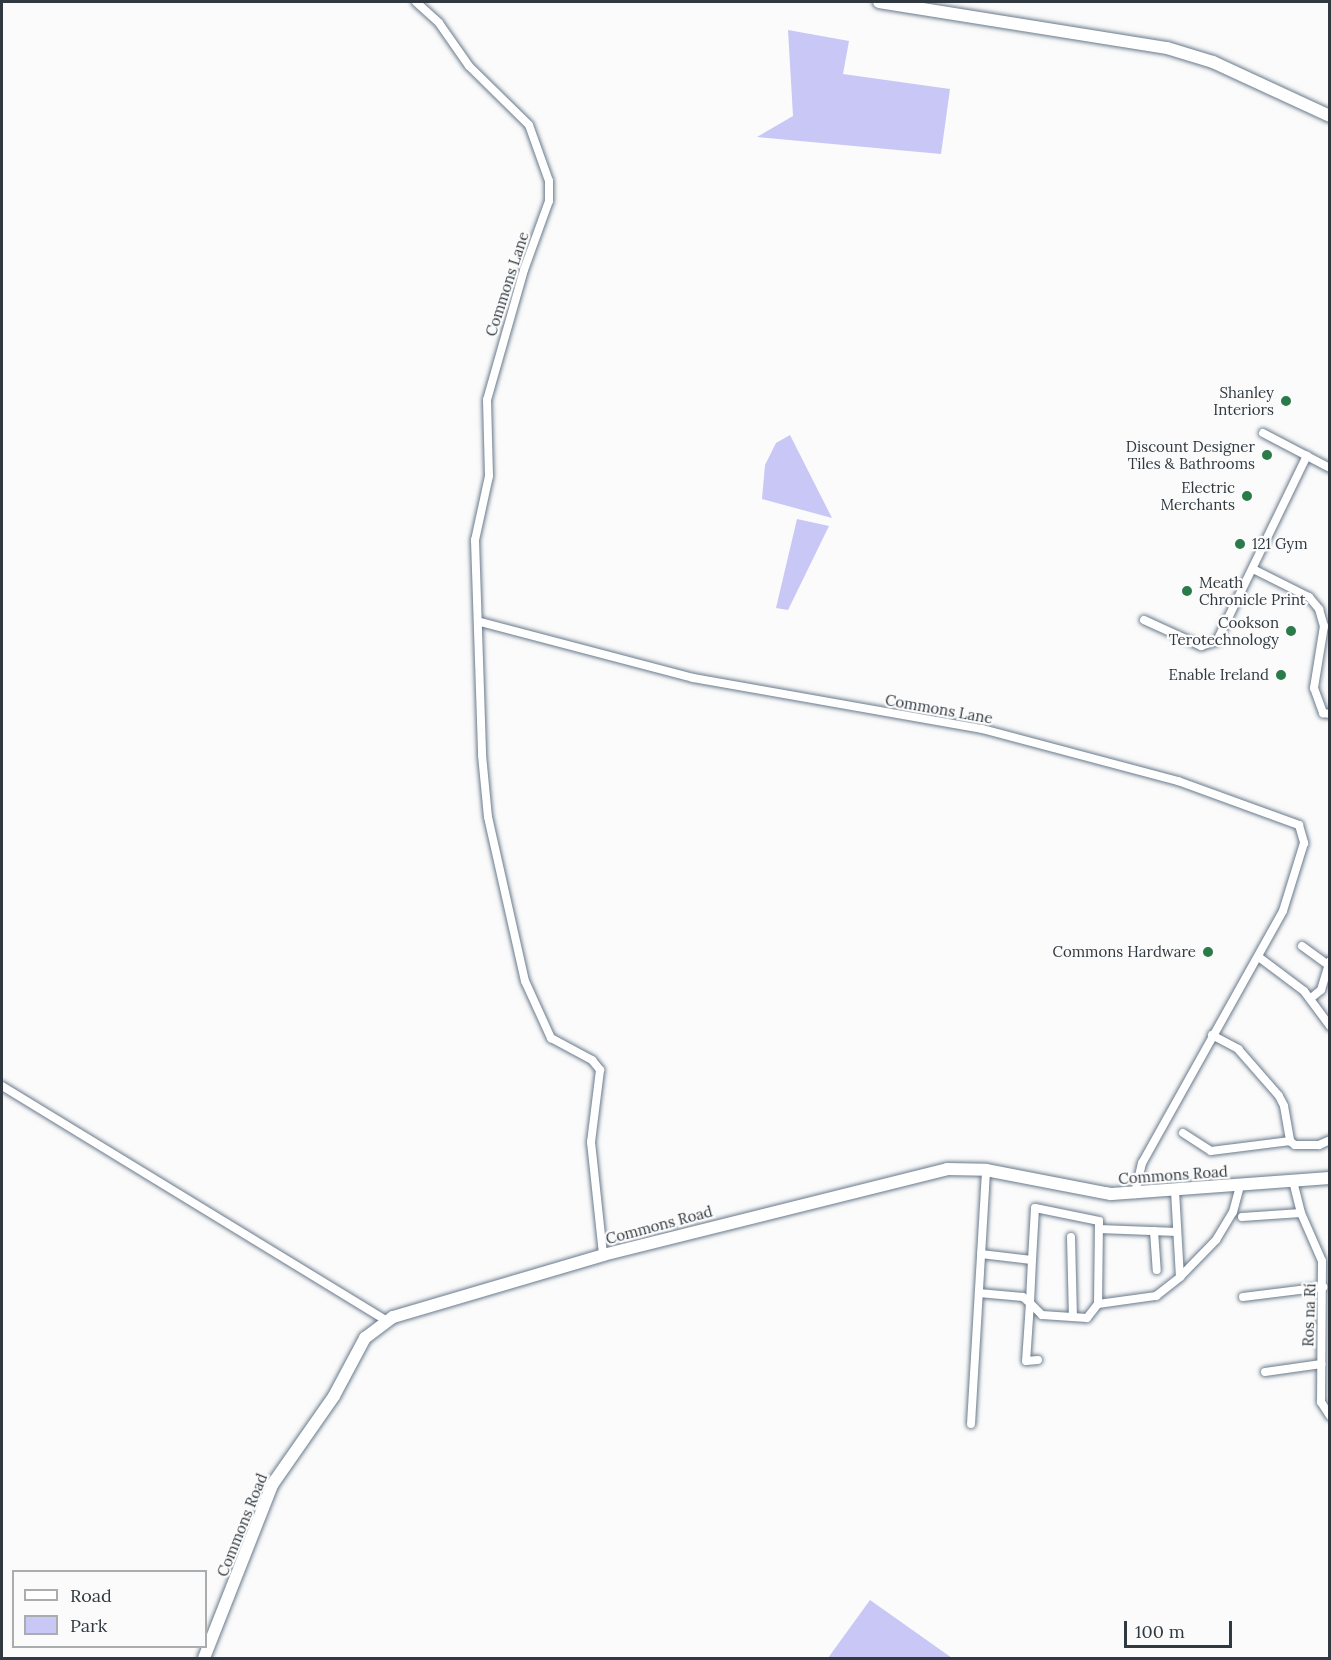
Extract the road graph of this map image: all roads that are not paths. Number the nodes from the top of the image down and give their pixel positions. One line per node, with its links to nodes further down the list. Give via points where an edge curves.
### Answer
1 (416, 2): 9 (street, Commons Lane, via 439,23 469,66 529,125 549,181 549,201 487,400 489,476 475,540)
2 (879, 2): 3 (street, via 1167,48 1213,62)
3 (1329, 116)
4 (1263, 433): 5 (street)
5 (1307, 456): 6 (street); 7 (street)
6 (1329, 468)
7 (1253, 569): 8 (street, via 1223,631 1209,645 1201,646); 10 (street, via 1309,597 1319,609 1324,626 1314,688 1323,713)
8 (1144, 620)
9 (480, 622): 12 (street, Commons Lane, via 698,679 982,729 1178,781 1291,819 1299,825 1304,843 1283,911); 34 (street, Commons Lane, via 486,800 525,981 544,1029 551,1038 592,1060 601,1079 591,1142)
10 (1329, 714)
11 (1302, 946): 13 (street)
12 (1260, 958): 14 (street); 16 (street, Commons Lane)
13 (1329, 963): 14 (street, via 1321,990)
14 (1311, 998): 15 (street)
15 (1329, 1026)
16 (1212, 1035): 20 (street, via 1238,1049 1278,1096 1284,1106); 26 (street, Commons Lane, via 1142,1163)
17 (2, 1086): 44 (street)
18 (1183, 1133): 20 (street, via 1211,1151)
19 (1329, 1140): 20 (street, via 1295,1145)
20 (1290, 1141)
21 (986, 1170): 26 (street, Commons Road, via 1080,1190); 33 (street); 34 (street, Commons Road, via 924,1173)
22 (1329, 1178): 23 (street, Commons Road)
23 (1293, 1181): 24 (street, Commons Road); 27 (street, Ros na Rí)
24 (1240, 1185): 25 (street, Commons Road); 37 (street, via 1233,1212 1216,1240)
25 (1175, 1191): 26 (street, Commons Road); 31 (street)
26 (1136, 1194)
27 (1301, 1213): 28 (street); 38 (street, Ros na Rí, via 1322,1261)
28 (1242, 1217)
29 (1099, 1229): 30 (street); 35 (street, via 1099,1221 1035,1208); 42 (street)
30 (1154, 1231): 31 (street); 36 (street)
31 (1177, 1232): 37 (street)
32 (1071, 1237): 43 (street)
33 (981, 1254): 35 (street); 39 (street)
34 (603, 1255): 44 (street, Commons Road)
35 (1032, 1260): 41 (street)
36 (1158, 1270)
37 (1180, 1277): 42 (street, via 1156,1296)
38 (1323, 1287): 40 (street); 45 (street, Ros na Rí)
39 (979, 1293): 41 (street, via 1023,1297); 50 (street)
40 (1243, 1297)
41 (1030, 1302): 43 (street, via 1042,1315); 46 (street, via 1026,1361)
42 (1098, 1304): 43 (street, via 1087,1318)
43 (1072, 1317)
44 (386, 1320): 51 (street, Commons Road, via 365,1338 334,1396 272,1485)
45 (1325, 1341): 47 (street, Ros na Rí)
46 (1038, 1360)
47 (1321, 1364): 48 (street); 49 (street, Ros na Rí, via 1321,1402)
48 (1264, 1372)
49 (1329, 1416)
50 (971, 1424)
51 (204, 1659)

